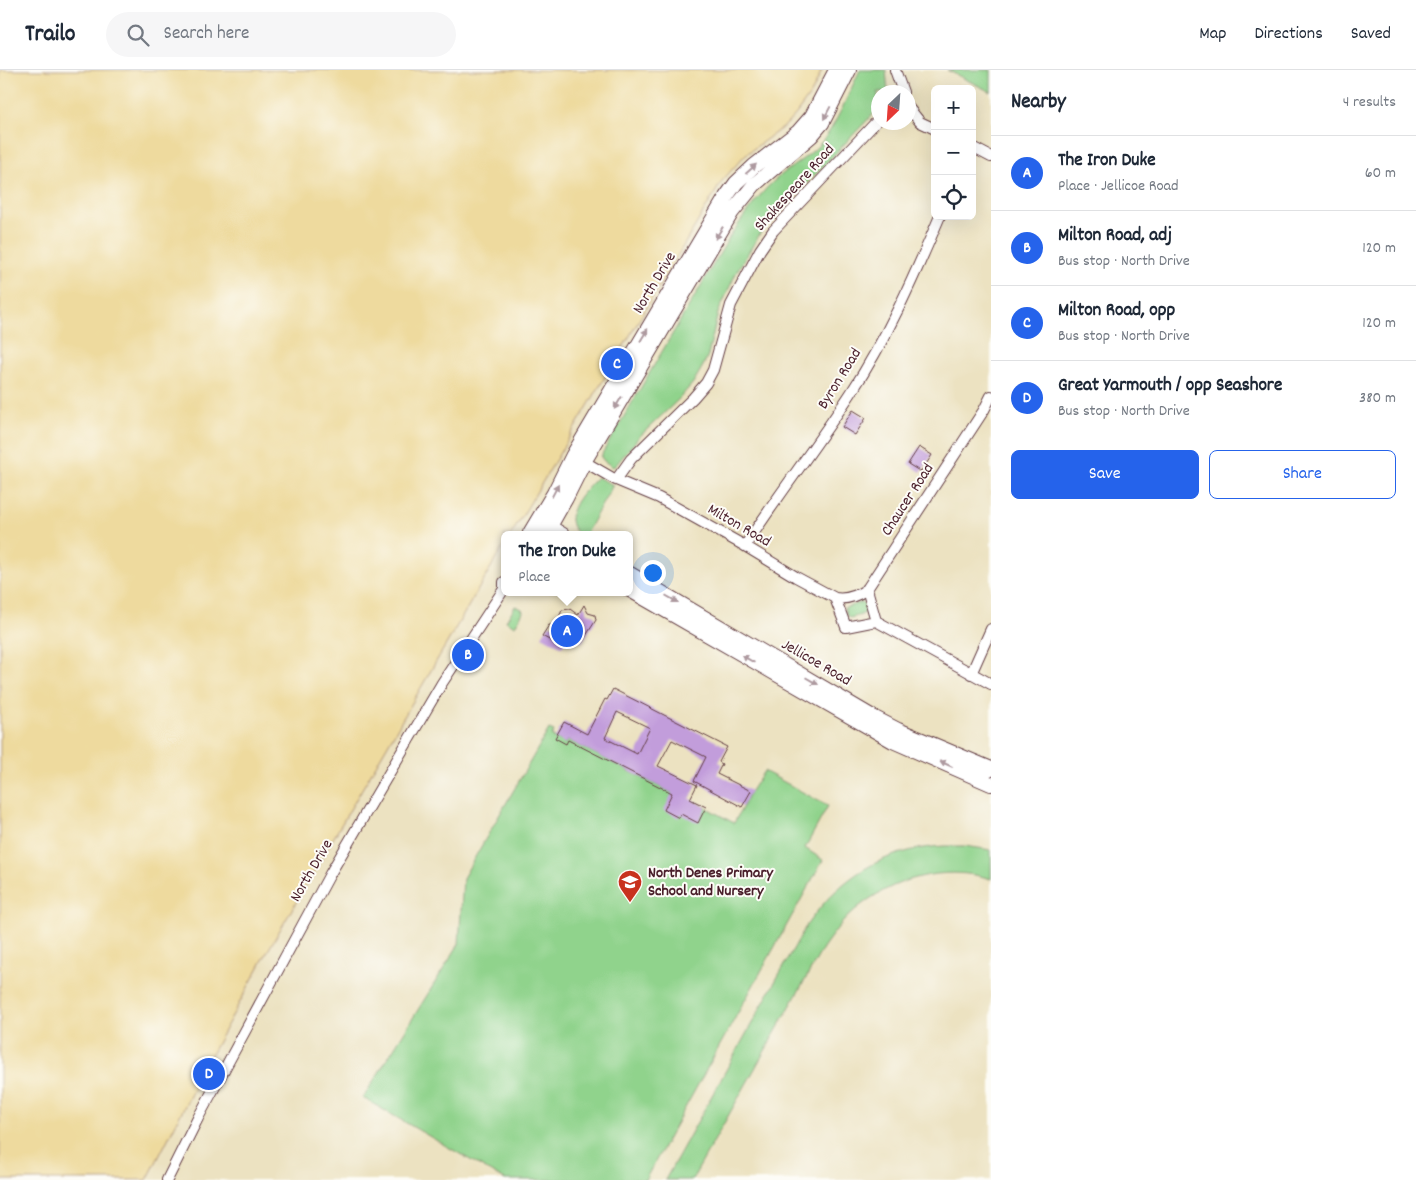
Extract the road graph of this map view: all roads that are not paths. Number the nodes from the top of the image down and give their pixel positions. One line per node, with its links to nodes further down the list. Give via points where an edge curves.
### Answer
1 (836, 70): 13 (street, North Drive, one-way to 1, via 726,197 754,166 798,132 812,116)
2 (849, 70): 13 (street, North Drive, one-way to 13, via 822,122 811,136 754,185 732,212)
3 (895, 70): 4 (street)
4 (900, 85)
5 (916, 117): 7 (street)
6 (871, 127): 14 (street, Shakespeare Road, via 773,231 731,305 713,370 706,383 631,459)
7 (931, 127)
8 (976, 149): 9 (street)
9 (991, 157)
10 (938, 220): 16 (street, Byron Road, via 910,284 852,392)
11 (991, 396): 12 (street, Chaucer Road)
12 (988, 412): 18 (street, Chaucer Road)
13 (578, 458): 14 (street, Milton Road); 15 (street, North Drive)
14 (616, 480): 16 (street, Milton Road, via 658,498)
15 (544, 527)
16 (745, 546): 21 (street, Milton Road)
17 (633, 576): 26 (street, Jellicoe Road, one-way to 26)
18 (867, 589): 21 (street, via 852,597); 22 (street)
19 (501, 591): 30 (street, North Drive, via 442,683 330,874)
20 (633, 592): 26 (street, Jellicoe Road, one-way to 20)
21 (834, 598): 22 (street, via 846,627)
22 (876, 621): 24 (street)
23 (991, 629): 24 (street)
24 (971, 674): 25 (street)
25 (991, 684)
26 (869, 721): 27 (street, Jellicoe Road)
27 (896, 735): 28 (street, Jellicoe Road); 29 (street, Jellicoe Road, one-way to 27)
28 (991, 770)
29 (991, 784)
30 (167, 1180)

